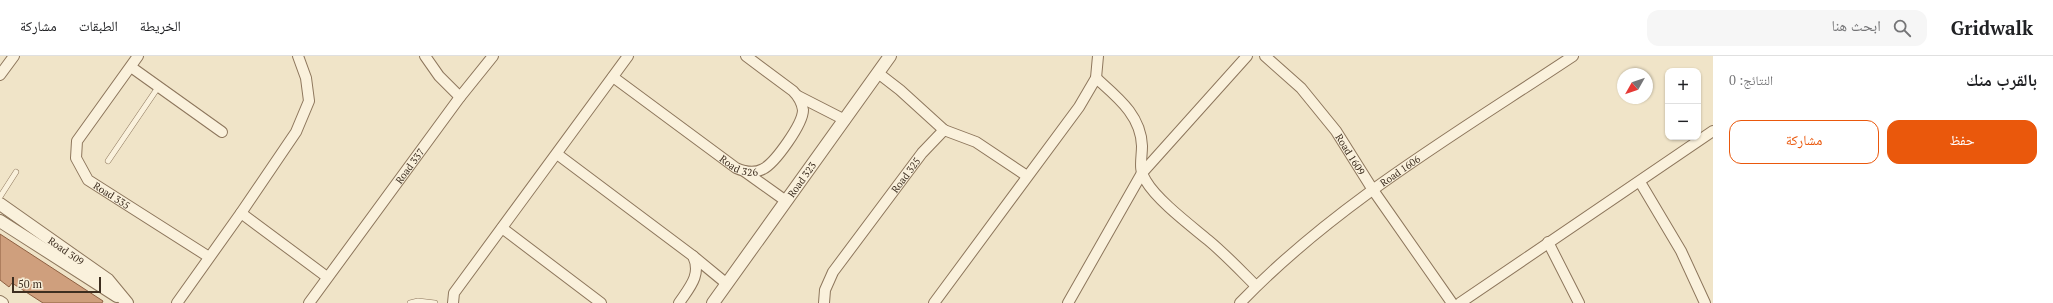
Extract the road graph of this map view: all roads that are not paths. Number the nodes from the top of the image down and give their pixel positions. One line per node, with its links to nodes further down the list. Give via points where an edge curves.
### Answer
1 (14, 56): 15 (street)
2 (138, 56): 13 (street, Road 335)
3 (298, 56): 36 (street, via 306,78 309,101 296,132)
4 (425, 56): 20 (street, via 439,76)
5 (494, 56): 20 (street, Road 337)
6 (628, 56): 16 (street)
7 (746, 56): 19 (street)
8 (890, 56): 14 (street, Road 323)
9 (1098, 56): 17 (street)
10 (1247, 56): 29 (street)
11 (1265, 56): 32 (street, Road 1609, via 1301,88 1318,108 1336,131)
12 (1567, 58): 32 (street, Road 1606)
13 (131, 67): 18 (street); 41 (street, Road 335, via 78,141 78,164 88,180)
14 (878, 73): 21 (street, Road 323); 22 (street)
15 (0, 75)
16 (614, 77): 25 (street); 27 (street, Road 326)
17 (1096, 78): 29 (street, via 1128,108 1136,120 1142,144); 30 (street, via 1079,107)
18 (158, 86): 23 (street); 26 (lane)
19 (798, 96): 21 (street); 27 (street, Road 326, via 803,109 800,123 775,159 764,169)
20 (460, 97): 42 (street, Road 337)
21 (845, 120): 34 (street, Road 323)
22 (944, 130): 30 (street, via 976,142); 56 (street, Road 325, via 922,153 833,272 825,290)
23 (222, 132)
24 (1713, 132): 31 (street)
25 (557, 154): 38 (street); 40 (street)
26 (108, 161)
27 (743, 171): 34 (street)
28 (16, 172): 33 (lane)
29 (1142, 173): 44 (street, via 1151,188); 58 (street)
30 (1027, 176): 57 (street)
31 (1640, 182): 39 (street); 63 (street, via 1681,251)
32 (1373, 190): 44 (street, Road 1606, via 1284,260); 60 (street, Road 1609)
33 (0, 197)
34 (786, 201): 43 (street, Road 323)
35 (0, 204): 47 (street, Road 309, via 108,280)
36 (241, 213): 41 (street); 42 (street)
37 (0, 221): 47 (street, Road 309)
38 (502, 228): 52 (street, via 454,293); 53 (street)
39 (1548, 242): 61 (street); 62 (street)
40 (693, 256): 43 (street); 54 (street, via 696,263 695,278)
41 (209, 257): 48 (street)
42 (327, 277): 49 (street, Road 337)
43 (727, 284): 55 (street, Road 323)
44 (1256, 286): 59 (street, Road 1606)
45 (0, 301): 46 (street)
46 (3, 303)
47 (127, 303)
48 (177, 303)
49 (309, 303)
50 (410, 303): 51 (lane)
51 (435, 303)
52 (453, 303)
53 (601, 303)
54 (679, 303)
55 (713, 303)
56 (824, 303)
57 (934, 303)
58 (1068, 303)
59 (1240, 303)
60 (1452, 303)
61 (1460, 303)
62 (1579, 303)
63 (1704, 303)

